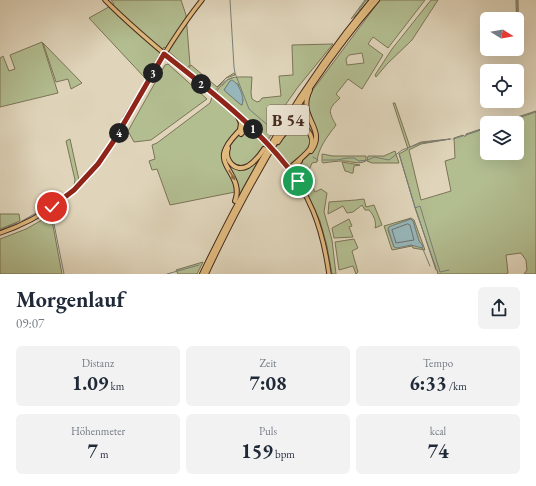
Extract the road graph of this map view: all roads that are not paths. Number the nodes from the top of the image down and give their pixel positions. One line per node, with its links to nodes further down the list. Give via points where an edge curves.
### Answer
1 (105, 0): 5 (main road)
2 (202, 0): 5 (main road)
3 (372, 0): 9 (highway, B 54, via 327,58)
4 (377, 0): 6 (highway, B 54)
5 (164, 54): 7 (main road); 15 (main road, via 113,142 86,177 44,212)
6 (320, 72): 11 (highway, via 308,95 306,105 316,132 316,141); 12 (highway, B 54)
7 (238, 116): 8 (main road); 10 (highway)
8 (248, 124): 9 (highway, via 228,148 228,160 237,167 246,167 255,161); 10 (highway); 13 (main road, bridge)
9 (282, 124): 16 (highway, B 54, via 252,174)
10 (240, 130): 16 (highway, one-way to 16, via 224,154 238,193)
11 (299, 163): 13 (highway); 14 (highway, via 296,171)
12 (258, 170): 13 (highway, via 287,131 294,127 302,127 310,134 311,145); 18 (highway, B 54)
13 (290, 170): 14 (main road)
14 (301, 186): 19 (main road, via 320,228)
15 (0, 233)
16 (219, 238): 17 (highway, B 54)
17 (202, 274)
18 (206, 274)
19 (329, 274)

